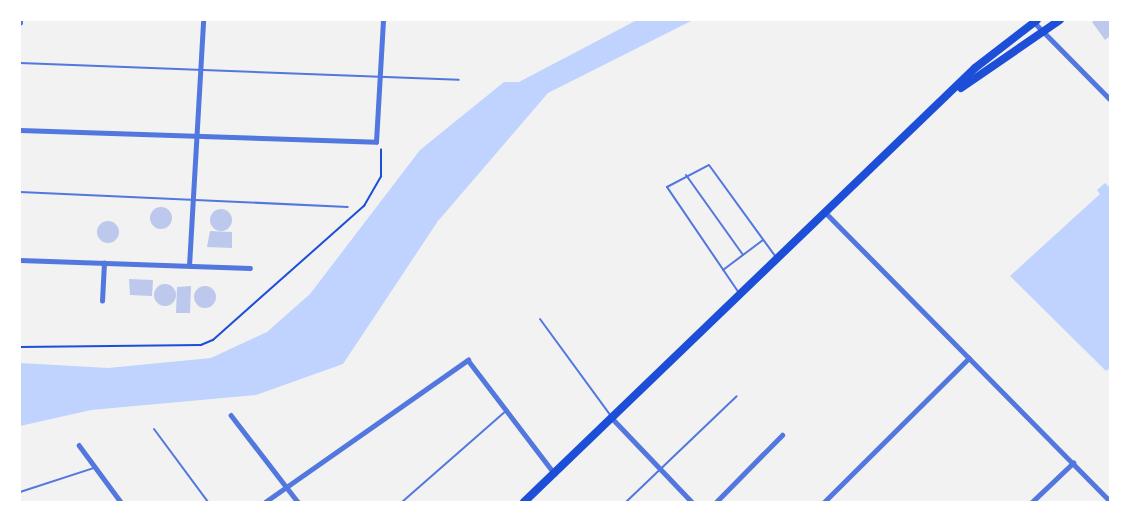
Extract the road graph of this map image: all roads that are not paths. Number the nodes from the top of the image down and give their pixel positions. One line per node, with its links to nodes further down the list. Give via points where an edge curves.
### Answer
1 (203, 20): 7 (street)
2 (383, 20): 8 (street)
3 (1036, 20): 5 (street); 10 (main road, via 975,68)
4 (1060, 20): 5 (main road)
5 (1044, 31): 10 (main road); 11 (street)
6 (20, 63): 7 (lane)
7 (200, 70): 8 (lane); 13 (street)
8 (380, 77): 9 (lane); 13 (street, via 376,142)
9 (459, 80)
10 (959, 89): 18 (main road)
11 (1110, 99)
12 (20, 130): 13 (street)
13 (197, 138): 16 (street)
14 (686, 175): 19 (lane, via 708,165); 20 (lane); 26 (lane, via 667,187)
15 (20, 192): 16 (lane)
16 (192, 201): 17 (lane); 24 (street)
17 (348, 207)
18 (827, 214): 22 (main road); 30 (street)
19 (763, 240): 20 (lane); 22 (lane)
20 (742, 255): 26 (lane)
21 (20, 260): 23 (street)
22 (778, 260): 27 (main road)
23 (104, 263): 24 (street); 28 (street)
24 (189, 266): 25 (street)
25 (250, 268)
26 (723, 270): 27 (lane)
27 (741, 296): 34 (main road)
28 (102, 301)
29 (540, 319): 34 (lane)
30 (969, 358): 38 (street); 54 (street)
31 (737, 396): 40 (lane)
32 (507, 410): 41 (street); 42 (street, via 468,360); 49 (lane)
33 (231, 415): 42 (street)
34 (612, 418): 40 (street); 41 (main road)
35 (154, 429): 46 (lane)
36 (782, 435): 53 (street)
37 (79, 445): 39 (street)
38 (1073, 463): 44 (street); 55 (street)
39 (95, 468): 43 (lane); 45 (street)
40 (660, 469): 51 (lane); 52 (street)
41 (555, 474): 50 (main road)
42 (287, 488): 47 (street); 48 (street)
43 (20, 492)
44 (1110, 501)
45 (121, 502)
46 (208, 502)
47 (265, 502)
48 (298, 502)
49 (402, 502)
50 (524, 502)
51 (626, 502)
52 (692, 502)
53 (716, 502)
54 (824, 502)
55 (1032, 502)

